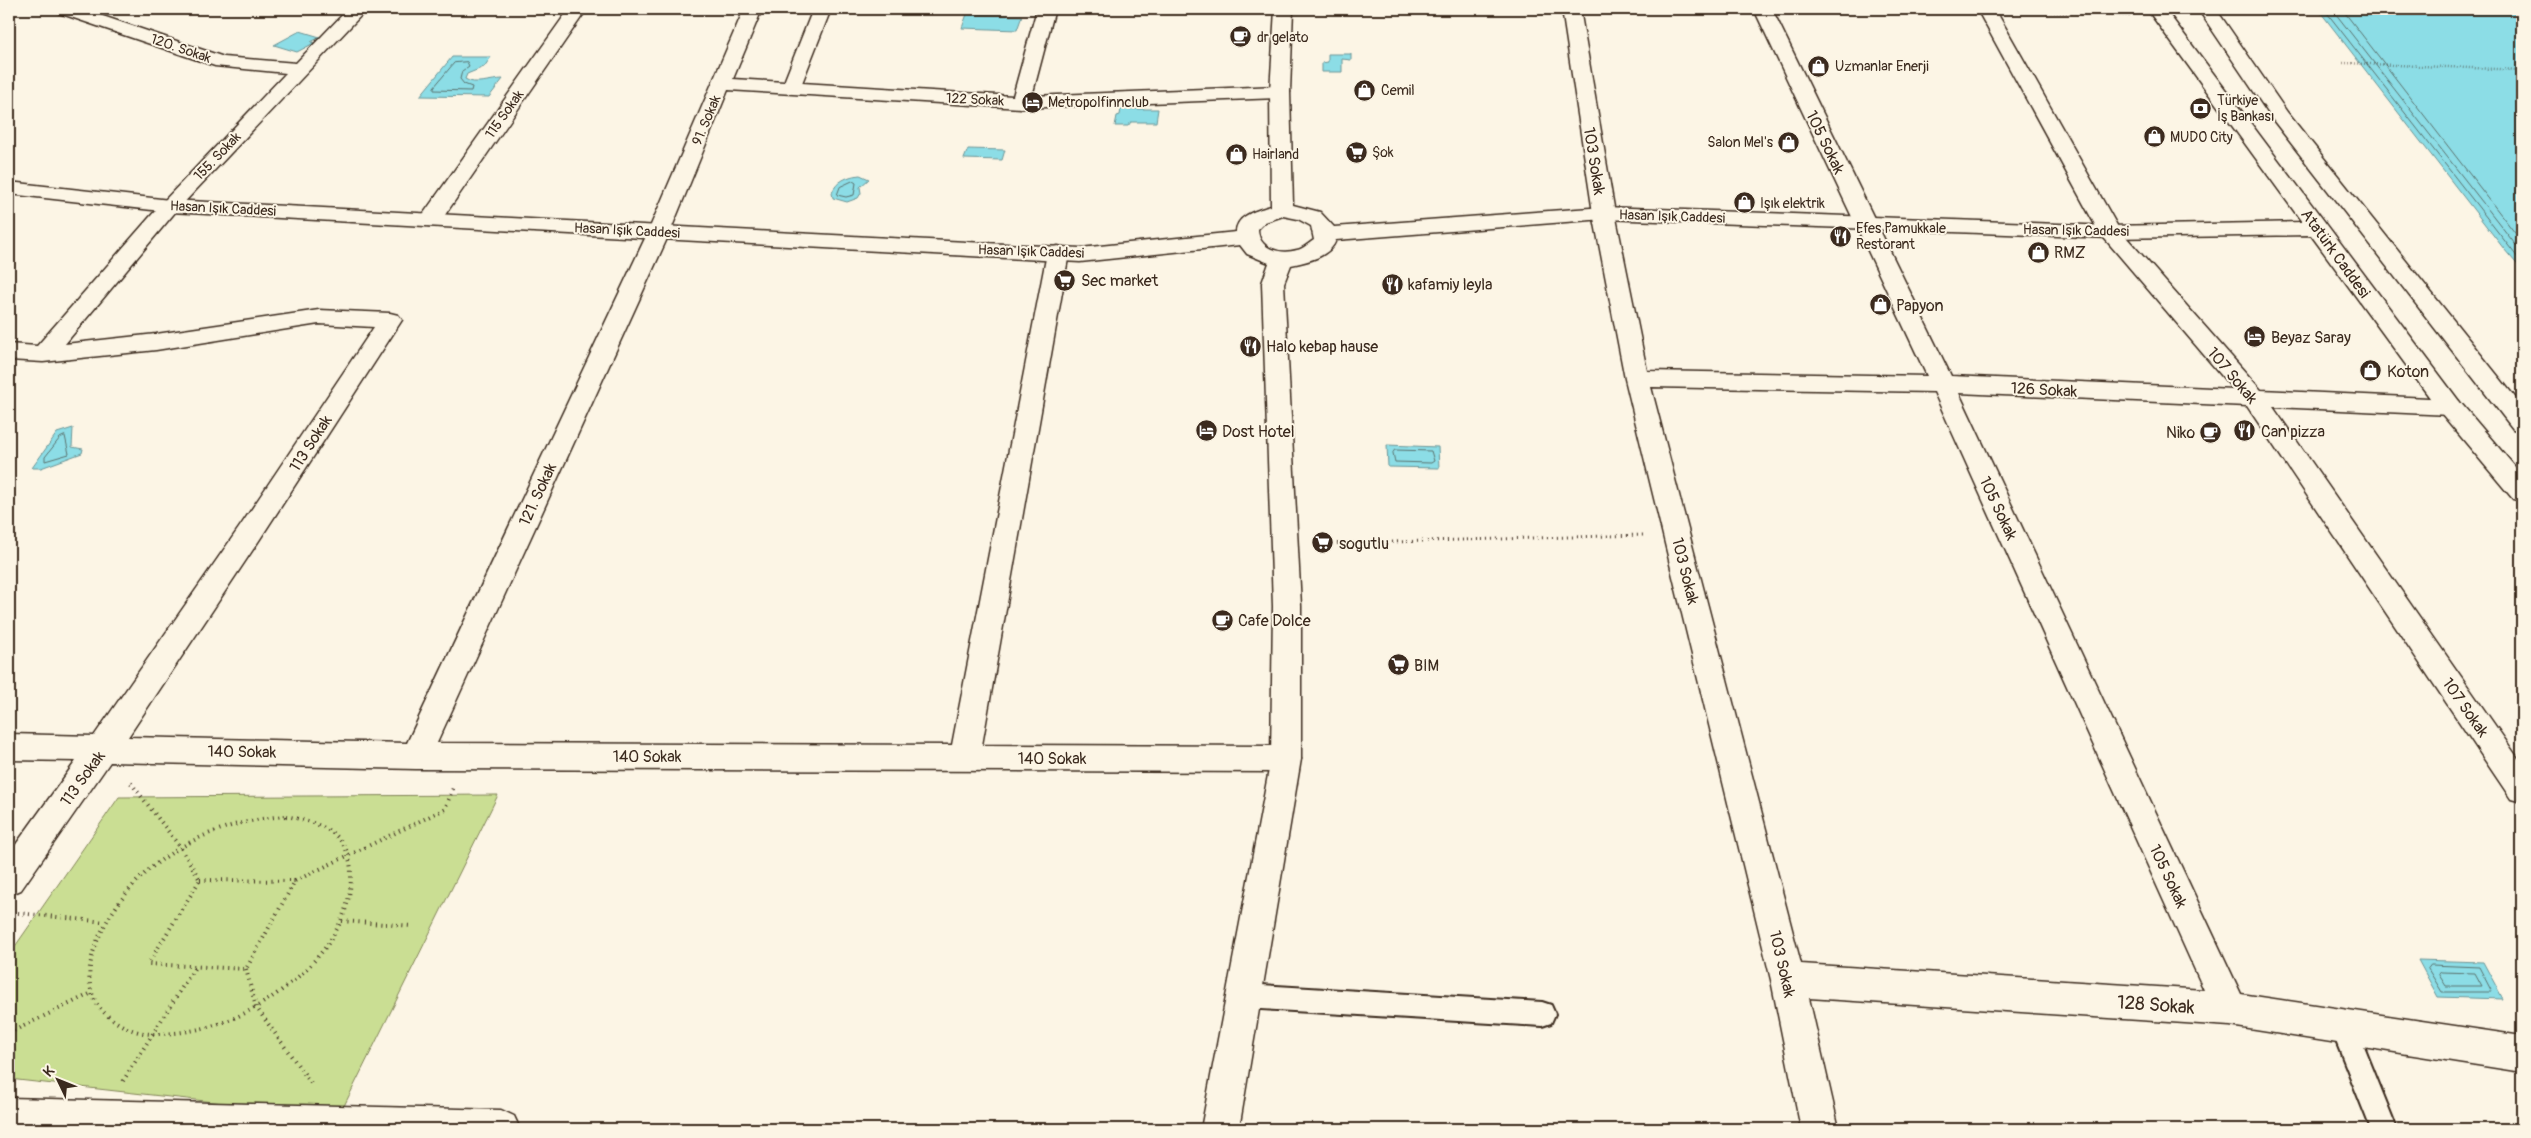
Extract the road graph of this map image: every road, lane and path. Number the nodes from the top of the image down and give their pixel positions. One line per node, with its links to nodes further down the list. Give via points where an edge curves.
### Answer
1 (65, 9): 15 (street, 120. Sokak, via 222,62)
2 (358, 9): 15 (street, 155. Sokak)
3 (578, 9): 25 (street, 115 Sokak)
4 (753, 9): 17 (street, 91. Sokak)
5 (822, 9): 18 (street)
6 (1046, 9): 20 (street)
7 (1284, 9): 19 (street)
8 (1571, 9): 24 (street, 103 Sokak)
9 (1763, 9): 26 (street, 105 Sokak)
10 (1986, 9): 29 (street, 107 Sokak)
11 (2207, 9): 40 (street, via 2280,116)
12 (2015, 10): 13 (path)
13 (2159, 13): 27 (street, Atatürk Caddesi)
14 (2343, 63): 16 (path)
15 (301, 68): 22 (street, 155. Sokak)
16 (2522, 70)
17 (721, 84): 18 (street, 122 Sokak); 28 (street, 91. Sokak)
18 (790, 88): 20 (street, 122 Sokak)
19 (1280, 92): 20 (street, 122 Sokak); 23 (street)
20 (1021, 102)
21 (9, 188): 22 (street, Hasan Işık Caddesi)
22 (170, 206): 25 (street, Hasan Işık Caddesi); 35 (street, 155. Sokak)
23 (1282, 210): 30 (street, via 1317,219); 31 (street, via 1258,217 1246,230)
24 (1604, 213): 26 (street, Hasan Işık Caddesi); 30 (street, Hasan Işık Caddesi); 36 (street, 103 Sokak)
25 (430, 220): 28 (street, Hasan Işık Caddesi)
26 (1866, 224): 29 (street, Hasan Işık Caddesi); 37 (street, 105 Sokak)
27 (2317, 228): 29 (street, Hasan Işık Caddesi); 39 (street, Atatürk Caddesi)
28 (659, 232): 32 (street, Hasan Işık Caddesi); 46 (street, 121. Sokak)
29 (2110, 232): 38 (street, 107 Sokak)
30 (1327, 234): 33 (street, via 1325,242 1308,255)
31 (1245, 238): 32 (street, Hasan Işık Caddesi, via 1080,254); 33 (street, via 1258,252)
32 (1058, 253): 48 (street)
33 (1282, 259): 43 (street, via 1273,283)
34 (9, 352): 35 (street, 113 Sokak)
35 (43, 354): 45 (street, 113 Sokak, via 156,342 319,316 390,320 303,455)
36 (1637, 379): 37 (street, 126 Sokak); 42 (street, 103 Sokak)
37 (1942, 384): 38 (street, 126 Sokak); 66 (street, 105 Sokak)
38 (2254, 398): 39 (street, 126 Sokak); 50 (street, 107 Sokak)
39 (2450, 407): 41 (street, Atatürk Caddesi)
40 (2522, 423)
41 (2522, 492)
42 (1676, 534): 43 (path); 62 (street, 103 Sokak)
43 (1284, 545): 49 (street)
44 (9, 747): 45 (street, 140 Sokak)
45 (104, 748): 46 (street, 140 Sokak); 51 (path); 53 (street, 113 Sokak)
46 (416, 756): 47 (street, 140 Sokak)
47 (466, 756): 48 (street, 140 Sokak); 52 (path, via 444,809)
48 (965, 757): 49 (street, 140 Sokak)
49 (1286, 759): 64 (street)
50 (2522, 789)
51 (181, 848): 52 (path, via 217,830 252,819 286,816 314,822 336,834); 54 (path); 58 (path, via 144,875)
52 (350, 855): 55 (path); 57 (path, via 353,885)
53 (9, 880)
54 (200, 880): 55 (path); 60 (path, via 148,964)
55 (294, 882): 61 (path)
56 (9, 912): 58 (path)
57 (342, 921): 59 (path); 65 (path, via 321,952 292,982)
58 (105, 922): 63 (path, via 90,960)
59 (413, 926)
60 (195, 967): 61 (path); 70 (path)
61 (246, 969): 65 (path)
62 (1788, 980): 66 (street, 128 Sokak); 78 (street, 103 Sokak)
63 (92, 993): 69 (path); 70 (path, via 104,1014 124,1028)
64 (1244, 996): 67 (lane); 77 (street)
65 (256, 1007): 70 (path, via 221,1023 185,1033); 74 (path)
66 (2230, 1009): 68 (street, 128 Sokak)
67 (1542, 1014)
68 (2343, 1026): 71 (street, 128 Sokak); 79 (lane)
69 (9, 1033)
70 (152, 1034): 73 (path)
71 (2522, 1054)
72 (9, 1116): 73 (street)
73 (100, 1119): 74 (street)
74 (340, 1125): 75 (street)
75 (434, 1128): 76 (street)
76 (501, 1129)
77 (1220, 1129)
78 (1820, 1129)
79 (2384, 1129)

